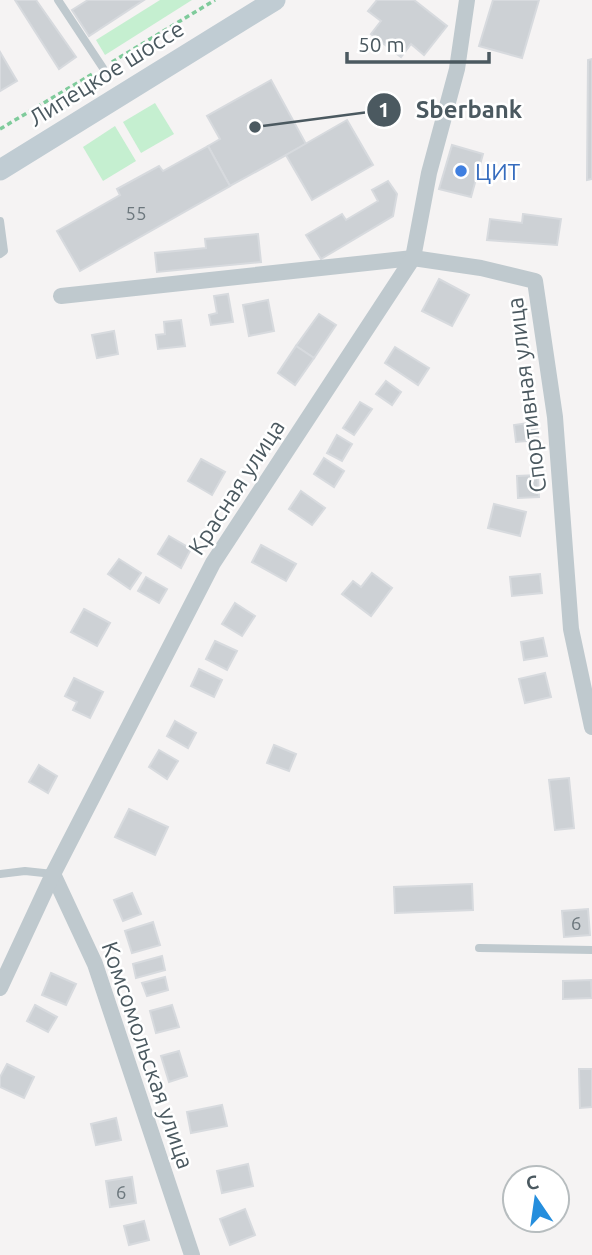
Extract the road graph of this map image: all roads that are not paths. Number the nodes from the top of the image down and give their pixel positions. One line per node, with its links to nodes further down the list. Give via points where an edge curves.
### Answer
1 (58, 0): 4 (lane)
2 (275, 0): 5 (main road, Липецкое шоссе)
3 (467, 0): 8 (street, Красная улица, via 457,69 429,173)
4 (103, 68)
5 (0, 170)
6 (0, 221): 7 (lane, via 4,251)
7 (0, 254)
8 (413, 258): 9 (street, Спортивная улица); 10 (street, Спортивная улица, via 535,281 555,417 571,629); 12 (street, Красная улица, via 213,563)
9 (60, 290)
10 (592, 727)
11 (0, 874): 12 (lane)
12 (53, 874): 15 (street, Красная улица); 16 (street, Комсомольская улица, via 95,964)
13 (480, 948): 14 (lane)
14 (592, 950)
15 (0, 988)
16 (192, 1255)

